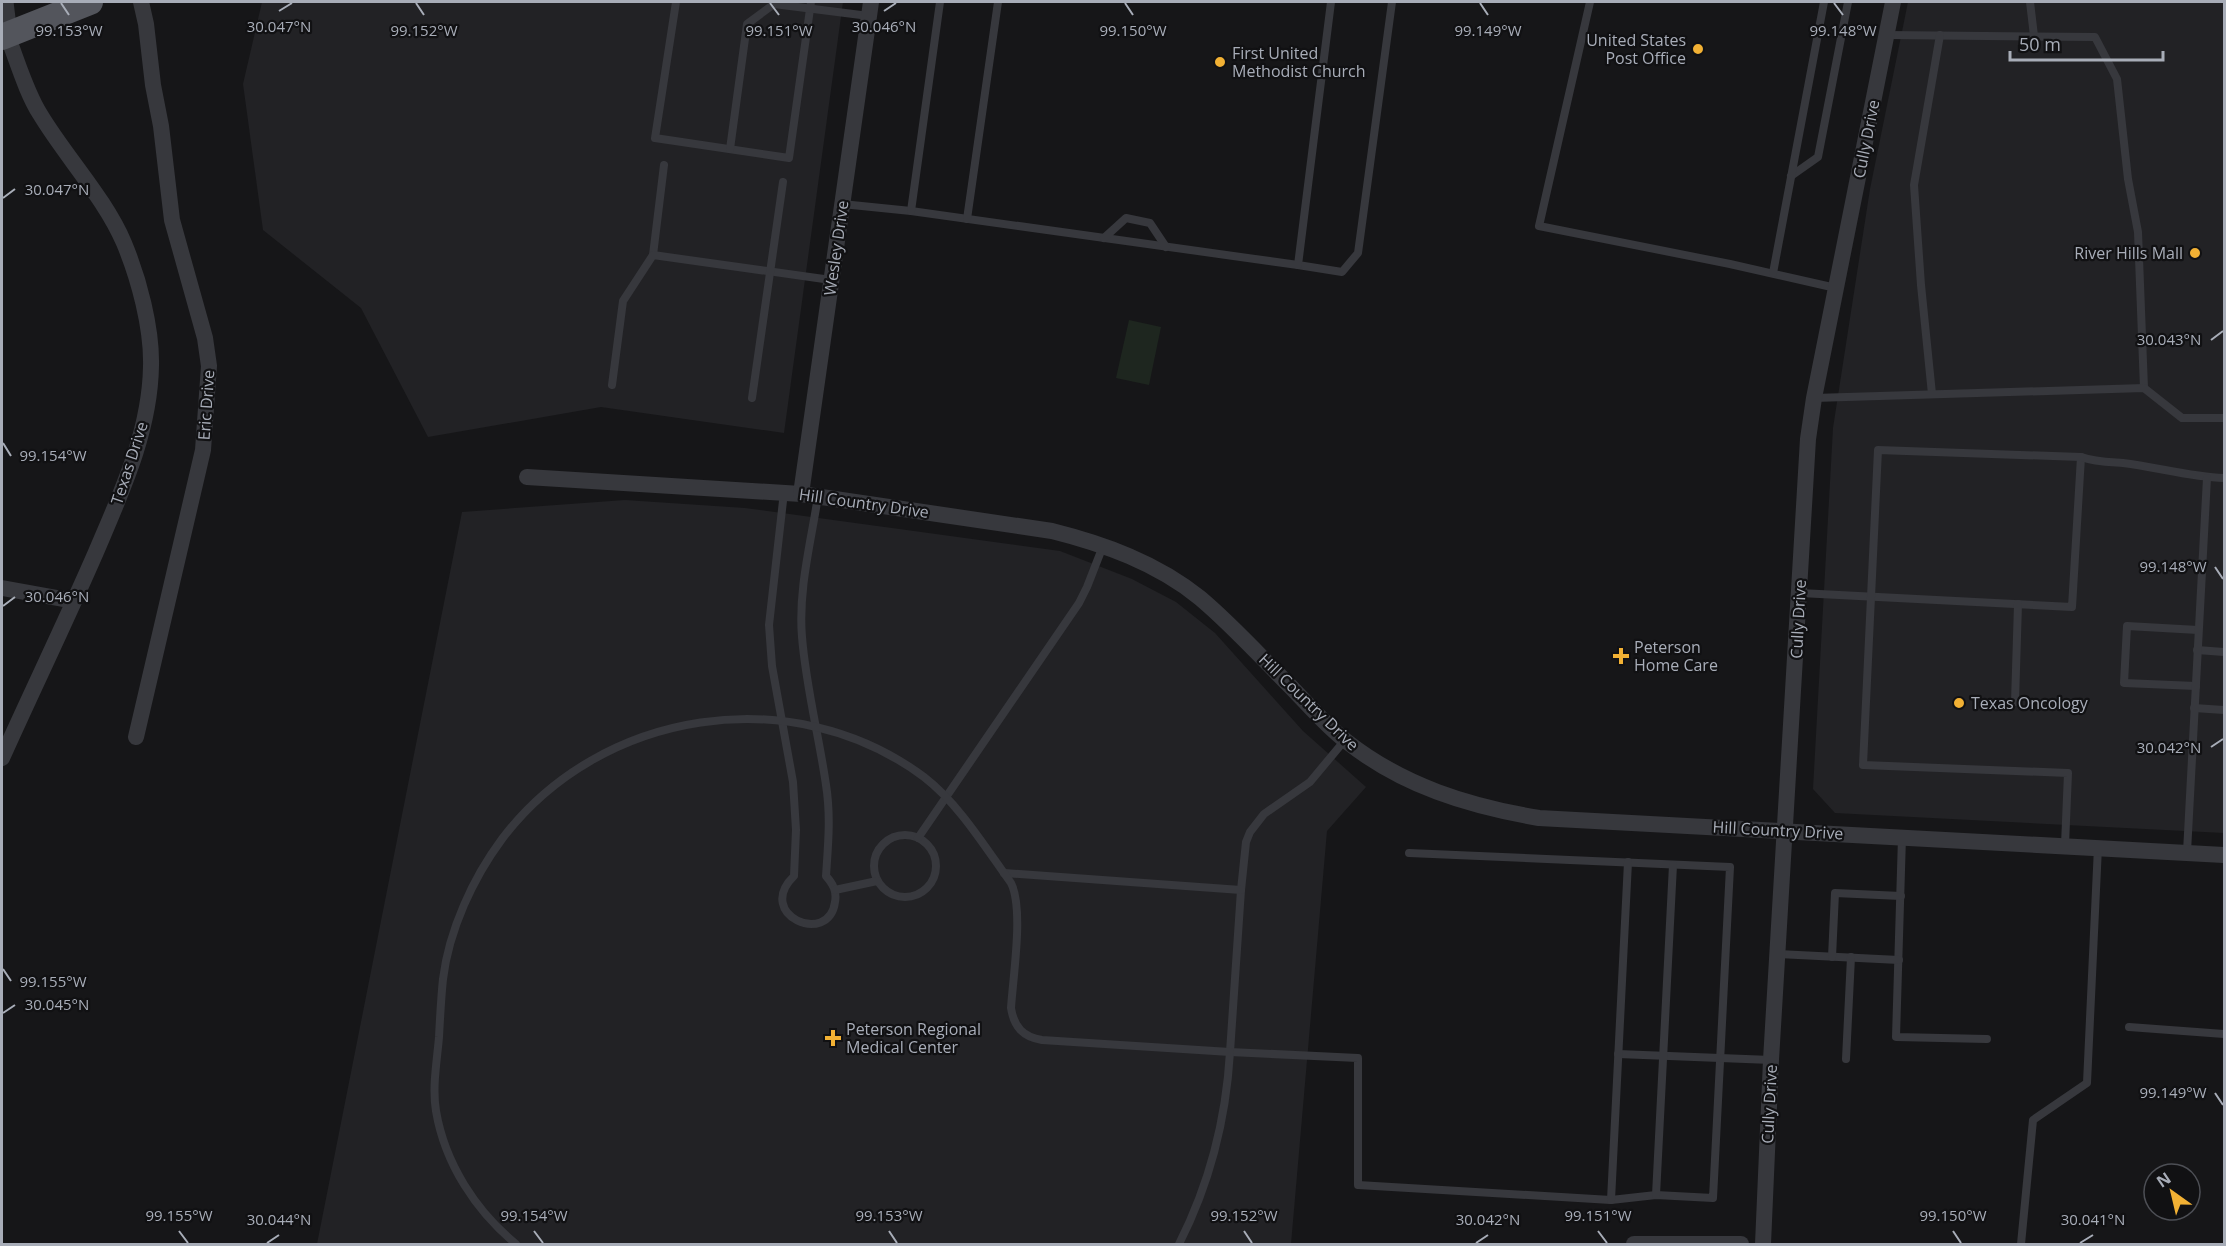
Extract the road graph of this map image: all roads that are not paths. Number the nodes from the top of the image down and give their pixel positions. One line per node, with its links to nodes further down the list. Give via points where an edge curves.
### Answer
1 (3, 2): 18 (street)
2 (90, 2): 18 (main road)
3 (141, 2): 62 (street, Eric Drive, via 172,220 205,338 209,366 203,450)
4 (676, 2): 20 (lane, via 655,138)
5 (940, 2): 25 (lane)
6 (998, 2): 26 (lane)
7 (1331, 2): 30 (lane)
8 (1392, 2): 30 (lane, via 1358,253 1342,272)
9 (1590, 2): 32 (lane, via 1539,226)
10 (1824, 2): 22 (lane)
11 (1848, 2): 22 (lane, via 1818,157)
12 (1893, 2): 16 (street, Cully Drive)
13 (2030, 2): 19 (lane)
14 (811, 5): 15 (lane); 20 (lane, via 774,4 747,24); 20 (lane, via 789,158)
15 (870, 9): 24 (street, Wesley Drive)
16 (1887, 34): 17 (lane); 34 (street, Cully Drive)
17 (1941, 35): 19 (lane); 37 (lane, via 1914,185)
18 (4, 36): 51 (street, Texas Drive, via 39,113 124,242 138,282 148,332 152,365 141,436 124,487)
19 (2034, 36): 36 (lane, via 2095,37 2117,78 2138,232)
20 (730, 149)
21 (663, 165): 29 (lane)
22 (1791, 176): 32 (lane)
23 (783, 182): 31 (lane)
24 (842, 204): 25 (lane); 33 (street, Wesley Drive)
25 (911, 211): 26 (lane)
26 (967, 219): 27 (lane)
27 (1104, 238): 28 (lane); 28 (lane, via 1126,218 1150,223)
28 (1166, 247): 30 (lane)
29 (653, 255): 31 (lane); 35 (lane, via 623,300)
30 (1299, 266)
31 (771, 273): 33 (lane); 38 (lane)
32 (1773, 273): 34 (lane)
33 (831, 280): 46 (street, Wesley Drive)
34 (1836, 288): 39 (street, Cully Drive)
35 (612, 385)
36 (2144, 388): 37 (lane); 40 (lane, via 2182,418)
37 (1932, 394): 39 (lane)
38 (752, 398)
39 (1814, 398): 49 (street, Cully Drive, via 1808,439)
40 (2224, 418)
41 (2081, 457): 43 (lane); 50 (lane, via 1878,450); 52 (lane, via 2072,607)
42 (527, 477): 45 (street, Hill Country Drive)
43 (2207, 478): 44 (lane); 53 (lane)
44 (2224, 478)
45 (784, 492): 46 (street, Hill Country Drive); 60 (lane, via 769,625)
46 (810, 495): 47 (street, Hill Country Drive, via 1052,531); 61 (lane, via 801,619)
47 (1103, 546): 63 (street, Hill Country Drive, via 1149,566 1199,598); 65 (lane, via 1079,603)
48 (2, 588): 51 (street)
49 (1800, 593): 50 (lane); 66 (street, Cully Drive)
50 (1871, 597): 52 (lane); 69 (lane, via 1863,765 2068,773)
51 (74, 601): 64 (street, Texas Drive)
52 (2018, 604): 57 (lane)
53 (2199, 630): 54 (lane); 56 (lane, via 2127,626 2124,682)
54 (2197, 650): 55 (lane); 56 (lane)
55 (2224, 652)
56 (2196, 686): 58 (lane)
57 (2015, 702)
58 (2194, 708): 59 (lane); 71 (lane)
59 (2224, 710)
60 (781, 719): 61 (lane); 78 (lane, via 796,811 794,876 783,891 784,909 797,922 816,924 831,914); 96 (lane, via 735,718 678,725 656,731 579,768 541,797 506,834 467,900 454,932 444,978 436,1110 450,1155 469,1194)
61 (814, 726): 65 (lane, via 889,755 926,778); 78 (lane, via 829,809 826,876)
62 (136, 737)
63 (1345, 740): 66 (street, Hill Country Drive, via 1395,774 1431,791 1496,811 1539,818); 79 (lane, via 1310,782 1256,823 1246,842)
64 (2, 758)
65 (946, 797): 68 (lane); 76 (lane)
66 (1786, 830): 67 (street, Hill Country Drive); 81 (street, Cully Drive)
67 (1902, 836): 69 (street, Hill Country Drive); 80 (lane)
68 (918, 838): 77 (lane, via 903,835 885,842 874,860); 77 (lane, via 934,856 931,884 904,898 893,896)
69 (2065, 845): 70 (street, Hill Country Drive)
70 (2098, 847): 71 (street, Hill Country Drive); 101 (lane, via 2087,1083 2033,1120)
71 (2187, 852): 73 (street, Hill Country Drive)
72 (1409, 853): 74 (lane)
73 (2224, 855)
74 (1628, 862): 75 (lane); 89 (lane)
75 (1673, 865): 90 (lane); 91 (lane, via 1730,867)
76 (1004, 873): 79 (lane); 88 (lane, via 1018,903 1011,1008 1014,1022 1025,1035 1042,1040)
77 (877, 881): 78 (lane)
78 (835, 890)
79 (1241, 890): 88 (lane)
80 (1901, 896): 82 (lane, via 1835,893); 84 (lane)
81 (1778, 954): 82 (lane); 93 (street, Cully Drive)
82 (1832, 957): 83 (lane)
83 (1851, 957): 84 (lane); 92 (lane)
84 (1899, 960): 87 (lane, via 1896,1036)
85 (2129, 1027): 86 (lane)
86 (2224, 1034)
87 (1987, 1039)
88 (1230, 1052): 95 (lane, via 1358,1058 1358,1185); 97 (lane, via 1225,1108 1215,1153)
89 (1618, 1054): 90 (lane); 95 (lane)
90 (1663, 1055): 91 (lane); 94 (lane)
91 (1720, 1058): 93 (lane); 94 (lane, via 1713,1198)
92 (1846, 1059)
93 (1771, 1060): 100 (street, Cully Drive)
94 (1656, 1195): 95 (lane)
95 (1611, 1200)
96 (516, 1245)
97 (1179, 1245)
98 (1634, 1245): 99 (street)
99 (1741, 1245)
100 (1763, 1245)
101 (2021, 1245)

